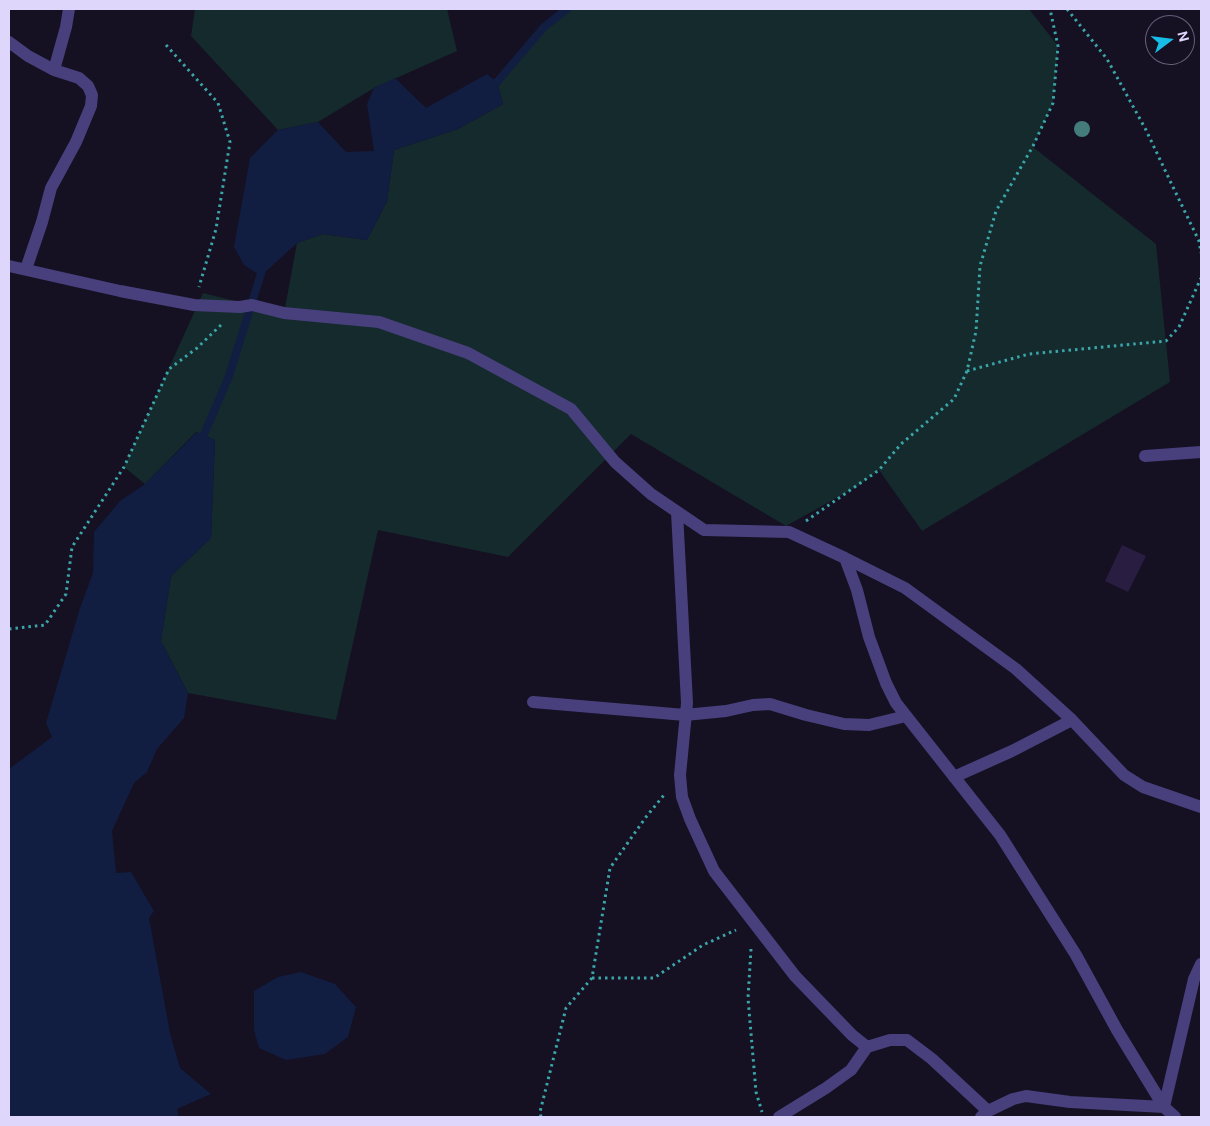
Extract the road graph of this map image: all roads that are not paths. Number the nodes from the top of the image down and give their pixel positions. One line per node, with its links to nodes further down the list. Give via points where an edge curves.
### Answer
1 (69, 9): 3 (street)
2 (9, 42): 3 (street)
3 (54, 70): 5 (street, via 78,78 88,86 92,95 91,106 51,188)
4 (9, 266): 5 (street)
5 (26, 269): 8 (street, via 194,305 252,305 284,313 379,322 468,353 571,408 615,462)
6 (1201, 452): 7 (street)
7 (1146, 456)
8 (677, 512): 9 (street, via 704,530 789,532); 11 (street)
9 (845, 558): 12 (street, via 886,683); 13 (street, via 905,588 1016,669)
10 (533, 702): 11 (street)
11 (686, 715): 12 (street, via 770,704 844,724 869,724); 17 (street, via 680,775 682,796 714,871 795,976 832,1016)
12 (906, 716): 14 (street)
13 (1072, 720): 14 (street); 15 (street, via 1124,774 1143,787)
14 (954, 777): 18 (street, via 1000,835 1028,878)
15 (1201, 807)
16 (1201, 964): 18 (street, via 1194,979)
17 (867, 1047): 19 (street, via 890,1040 906,1040 938,1065); 20 (street, via 851,1070)
18 (1164, 1107): 19 (street, via 1026,1096 1012,1099); 21 (street)
19 (984, 1114)
20 (780, 1117)
21 (1175, 1117)

